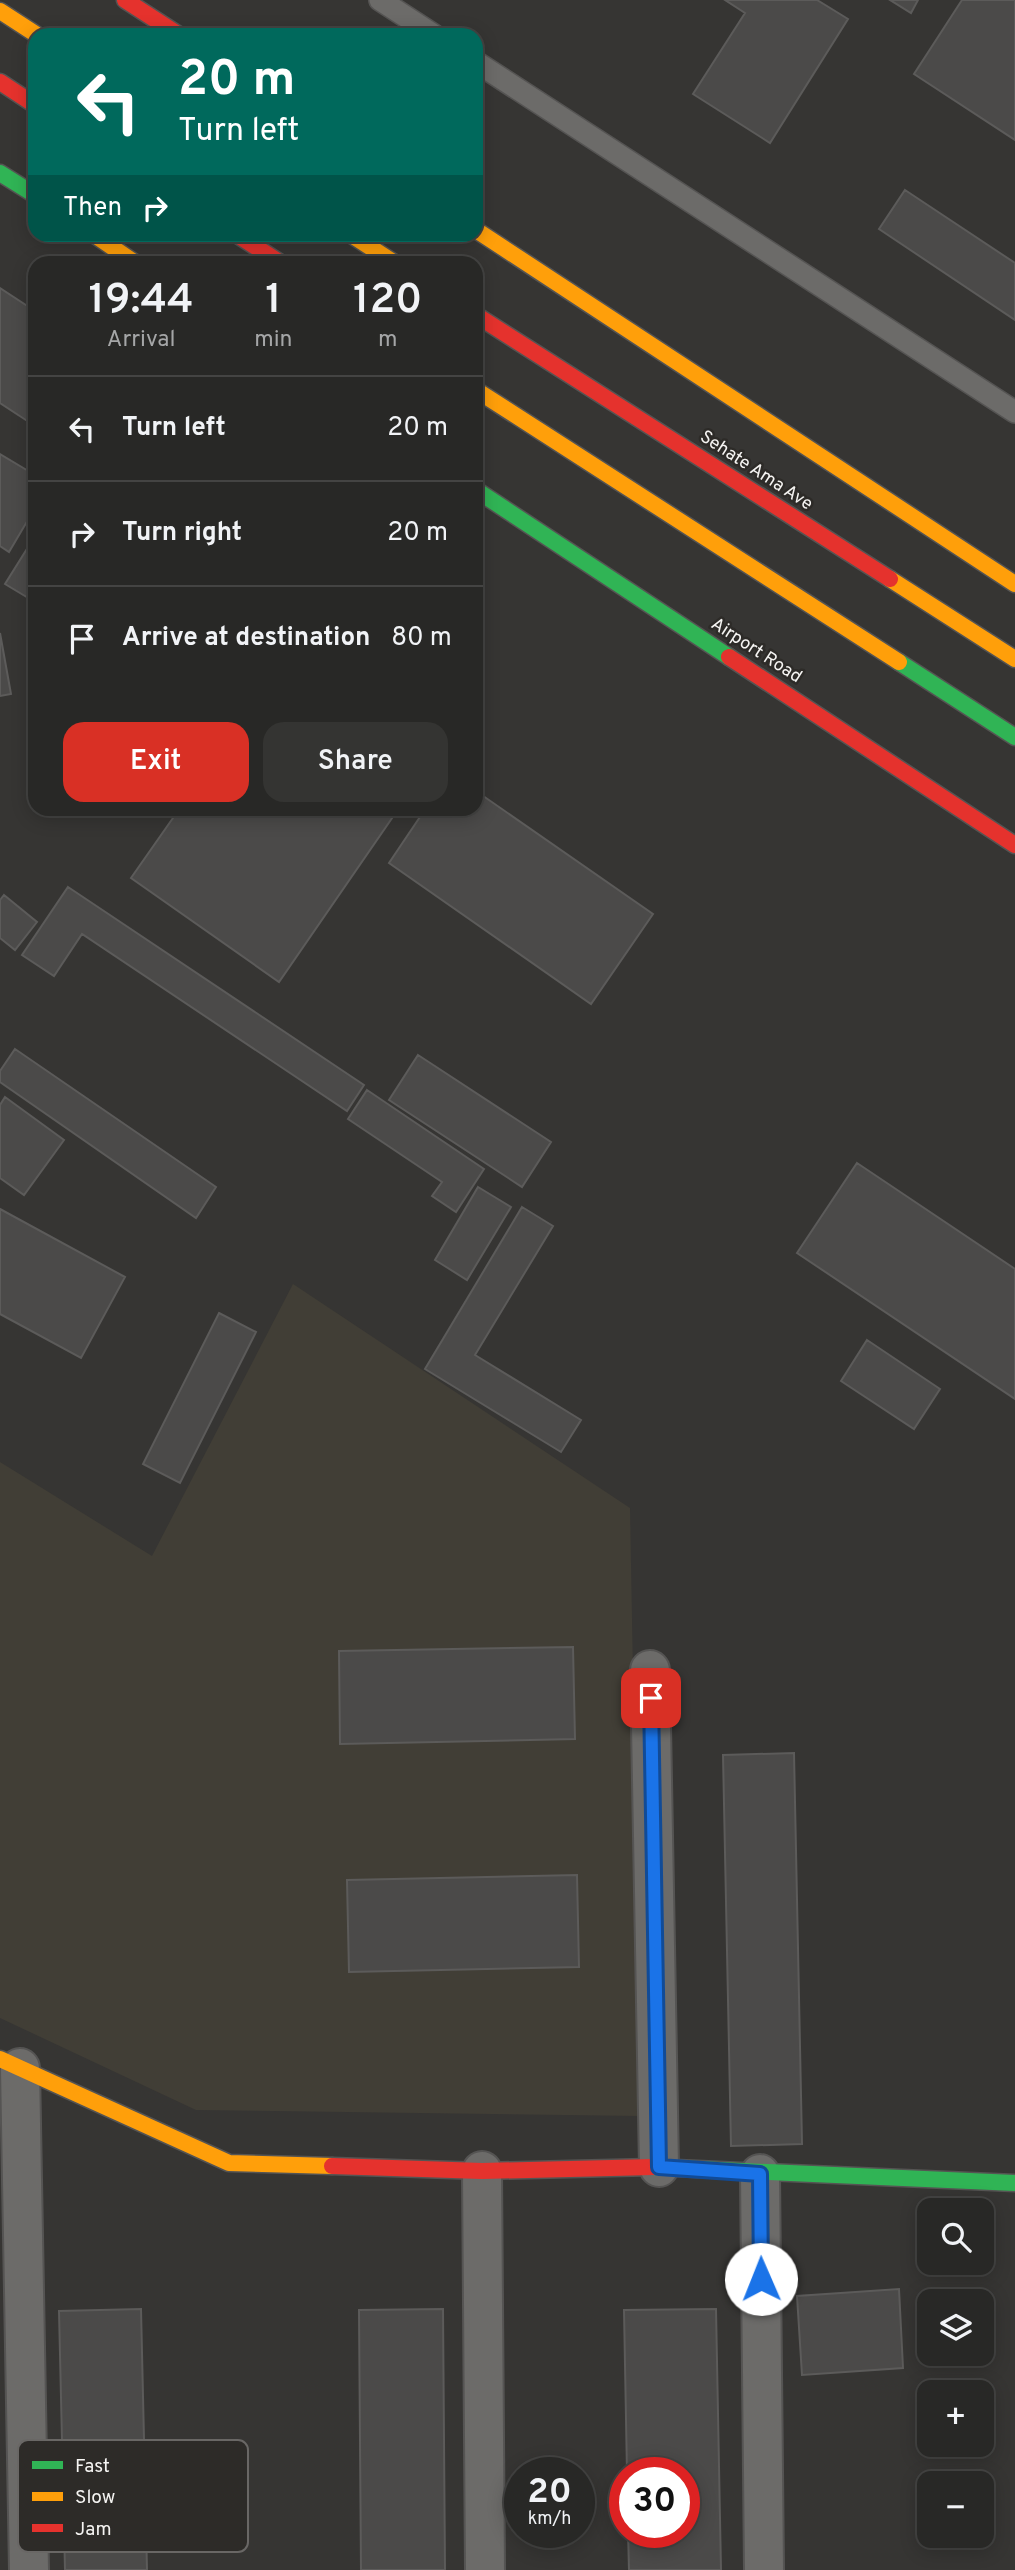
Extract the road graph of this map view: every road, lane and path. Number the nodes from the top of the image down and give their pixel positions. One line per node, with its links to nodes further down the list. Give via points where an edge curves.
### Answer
1 (125, 0): 4 (main road)
2 (380, 0): 5 (lane)
3 (0, 11): 6 (main road)
4 (168, 28)
5 (423, 28)
6 (28, 29)
7 (483, 67): 21 (lane)
8 (0, 82): 9 (main road)
9 (28, 100)
10 (0, 173): 11 (main road)
11 (28, 191)
12 (483, 235): 23 (main road)
13 (105, 242): 16 (main road)
14 (248, 242): 17 (main road)
15 (362, 242): 18 (main road)
16 (125, 256)
17 (270, 256)
18 (384, 256)
19 (483, 319): 24 (main road, Sehate Ama Ave)
20 (483, 395): 25 (main road)
21 (1015, 412)
22 (483, 496): 26 (main road, Airport Road)
23 (1015, 584)
24 (1015, 659)
25 (1015, 737)
26 (1015, 845)
27 (650, 1670): 29 (street)
28 (10, 2063): 30 (main road, via 229,2164); 33 (street)
29 (659, 2167): 30 (main road); 31 (main road)
30 (482, 2171): 36 (street)
31 (760, 2174): 32 (main road); 37 (street)
32 (1015, 2183)
33 (24, 2440)
34 (28, 2552): 35 (street)
35 (29, 2570)
36 (485, 2570)
37 (764, 2570)

